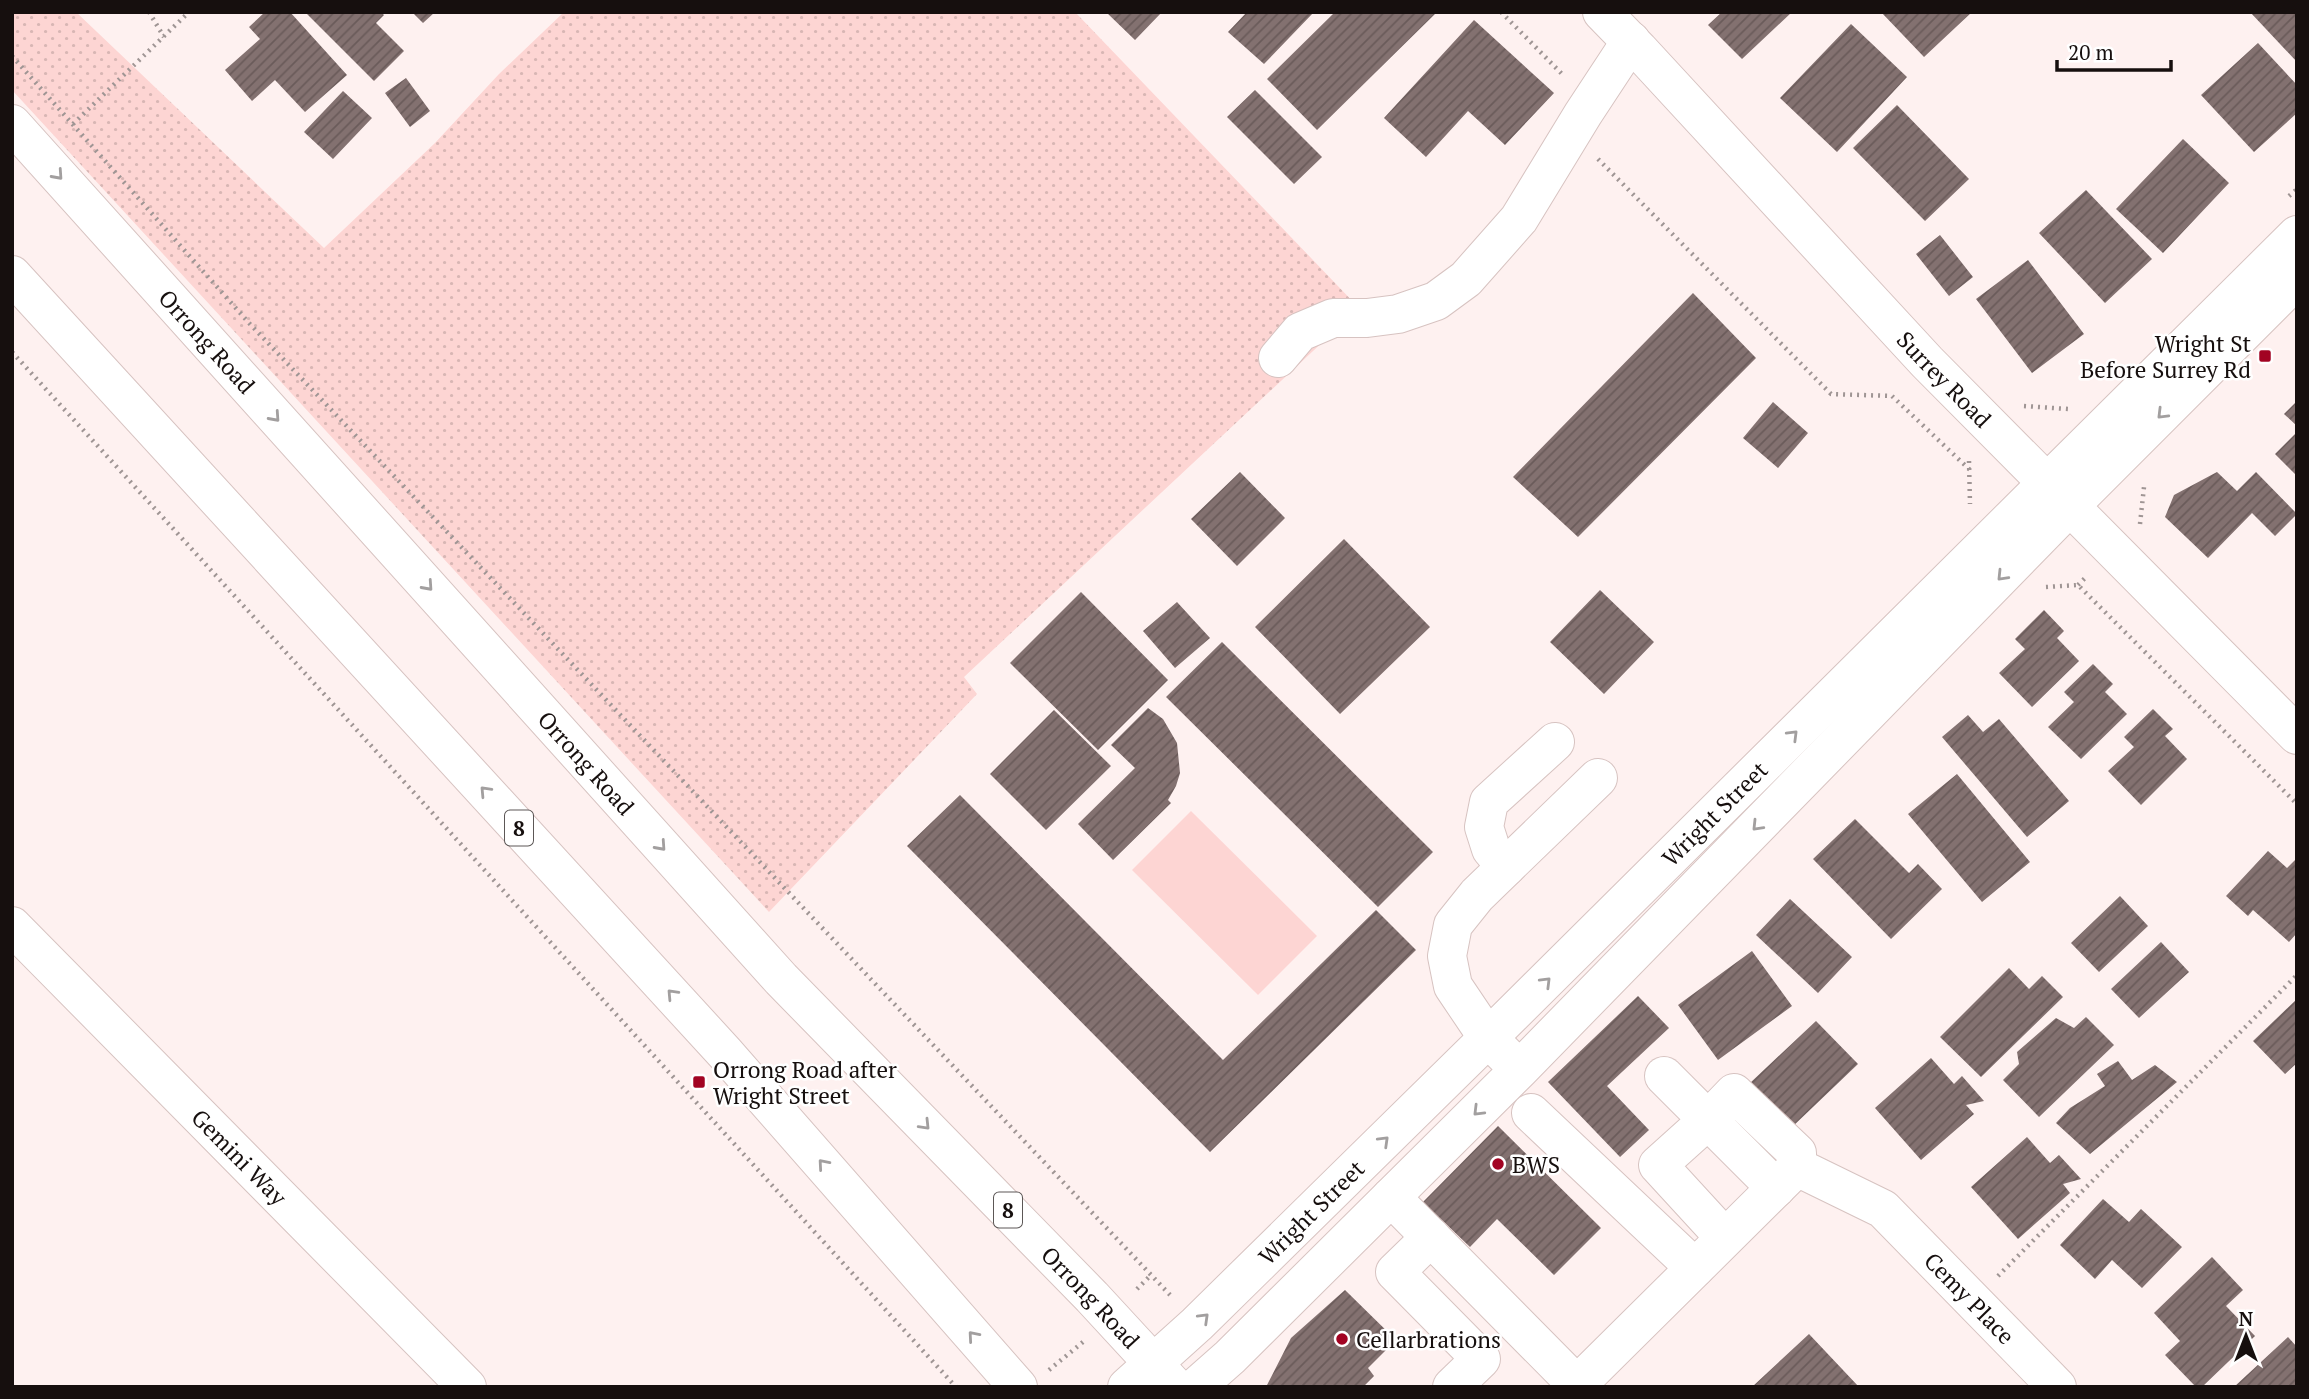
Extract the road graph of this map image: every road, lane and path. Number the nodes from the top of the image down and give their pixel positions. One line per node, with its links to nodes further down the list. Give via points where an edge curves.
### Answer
1 (149, 12): 5 (path)
2 (189, 12): 5 (path)
3 (1501, 12): 10 (path, via 1579,92)
4 (1602, 12): 6 (main road, Surrey Road)
5 (164, 37): 9 (path)
6 (1631, 41): 10 (main road); 18 (main road, Surrey Road, via 1927,362)
7 (12, 56): 9 (path)
8 (12, 124): 39 (main road, Orrong Road / 8, one-way to 39, via 781,979 1073,1278)
9 (74, 124): 37 (path, via 249,323)
10 (1571, 132): 15 (main road, via 1519,219 1466,279 1436,301 1398,314 1334,318 1300,332); 19 (path, via 1831,394 1892,396 1970,470 1970,514)
11 (2297, 235): 18 (main road, Wright Street)
12 (12, 275): 43 (main road, 8, one-way to 12, via 716,1043)
13 (2297, 279): 18 (main road, Wright Street, one-way to 18)
14 (12, 352): 42 (path)
15 (1278, 358)
16 (2040, 408): 17 (path)
17 (2077, 410)
18 (2057, 495): 19 (main road, Wright Street); 20 (main road, Surrey Road)
19 (2004, 549): 23 (path, via 2040,588 2078,585); 27 (main road, Wright Street, one-way to 19); 28 (main road, Wright Street, one-way to 28)
20 (2297, 736)
21 (1555, 742): 24 (main road, via 1489,802 1484,827 1491,849)
22 (1598, 778): 24 (main road)
23 (2297, 804)
24 (1506, 867): 27 (main road, via 1453,925 1447,956 1454,986)
25 (12, 926): 41 (main road, Gemini Way)
26 (2297, 975): 38 (path)
27 (1488, 1038): 28 (main road); 39 (main road, Wright Street, one-way to 27, via 1197,1324)
28 (1520, 1069): 33 (main road, Wright Street, one-way to 33)
29 (1664, 1076): 31 (main road, Cemy Place)
30 (1531, 1113): 36 (main road)
31 (1708, 1120): 32 (main road, Cemy Place); 35 (main road, via 1658,1166)
32 (1786, 1178): 35 (main road); 38 (main road, Cemy Place, via 1883,1209)
33 (1391, 1197): 34 (main road); 44 (main road, Wright Street)
34 (1431, 1237): 40 (main road); 45 (main road, via 1395,1272 1481,1359)
35 (1725, 1238): 36 (main road)
36 (1695, 1268): 40 (main road)
37 (1166, 1291)
38 (1973, 1301): 46 (main road, Cemy Place)
39 (1152, 1379)
40 (1576, 1386)
41 (467, 1387)
42 (956, 1387)
43 (1018, 1387)
44 (1196, 1387)
45 (1452, 1387)
46 (2057, 1387)

